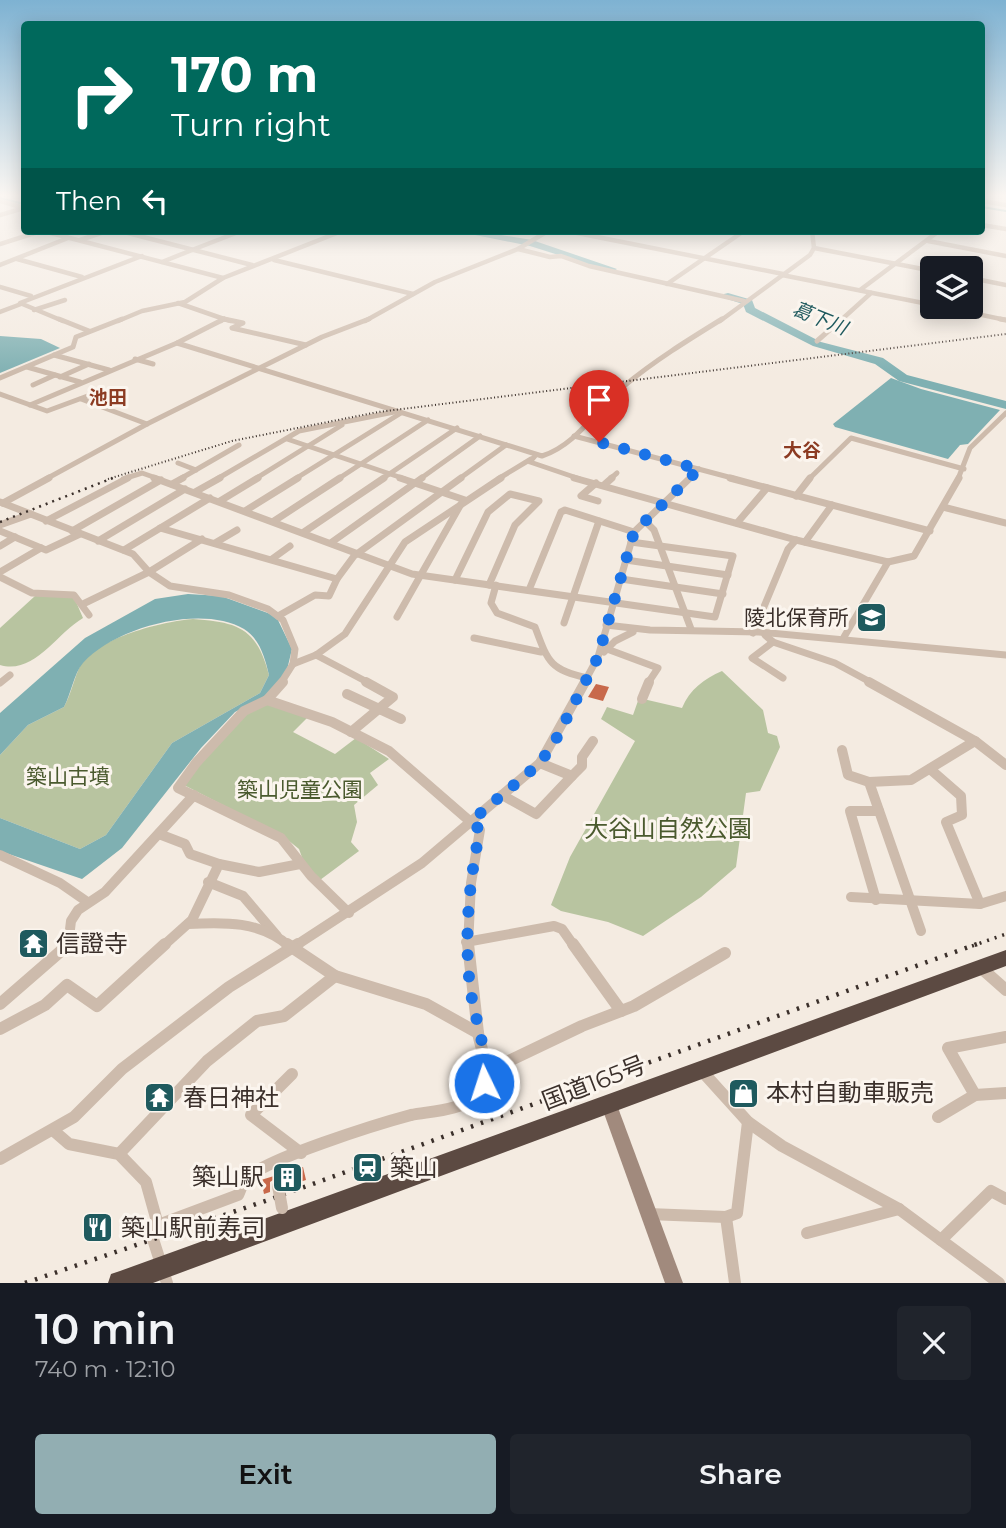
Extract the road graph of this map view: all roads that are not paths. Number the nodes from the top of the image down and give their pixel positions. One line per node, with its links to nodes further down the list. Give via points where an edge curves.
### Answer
1 (25, 256): 14 (street)
2 (142, 256): 16 (street); 22 (street)
3 (177, 256): 16 (street)
4 (215, 256): 18 (street)
5 (284, 256): 15 (street)
6 (502, 256): 30 (street)
7 (545, 256): 25 (street)
8 (694, 256): 13 (street)
9 (708, 256): 13 (street)
10 (809, 256): 21 (street)
11 (853, 256): 19 (street)
12 (910, 256): 19 (street)
13 (705, 258): 21 (street); 25 (street)
14 (18, 259): 17 (street); 22 (street)
15 (274, 260): 18 (street); 30 (street)
16 (162, 262): 23 (street)
17 (0, 265)
18 (252, 265): 23 (street)
19 (899, 265): 20 (street); 28 (street)
20 (920, 269)
21 (782, 274): 28 (street); 33 (street)
22 (83, 277): 31 (street)
23 (223, 278): 35 (street)
24 (983, 280): 26 (street)
25 (667, 284): 33 (street)
26 (1006, 285)
27 (0, 287): 31 (street)
28 (860, 290): 29 (street)
29 (871, 293): 34 (street); 43 (street)
30 (413, 294): 45 (street)
31 (31, 296): 36 (street)
32 (65, 300): 37 (street)
33 (744, 301): 68 (street, via 605,402)
34 (920, 302)
35 (178, 303): 40 (street); 42 (street)
36 (21, 304): 37 (street); 38 (street)
37 (34, 310): 42 (street)
38 (0, 312)
39 (983, 315): 41 (street)
40 (224, 319): 44 (street); 45 (street, via 243,323 232,328)
41 (1006, 320)
42 (89, 331): 46 (street, via 76,337 73,347)
43 (817, 341)
44 (177, 343): 47 (street); 51 (street)
45 (306, 345): 51 (street)
46 (54, 355): 48 (street); 50 (street)
47 (135, 359): 49 (street); 52 (street)
48 (89, 363): 52 (street); 53 (street)
49 (153, 365)
50 (27, 367): 53 (street); 54 (street)
51 (260, 369): 61 (street); 65 (street)
52 (109, 370): 55 (street)
53 (58, 376): 55 (street); 56 (street)
54 (0, 378)
55 (80, 382): 60 (street)
56 (33, 385)
57 (0, 394): 60 (street)
58 (93, 394): 59 (street)
59 (81, 399): 60 (street, via 47,411); 65 (street)
60 (30, 405)
61 (400, 412): 63 (street); 64 (street); 73 (street)
62 (1006, 413): 78 (street, via 970,448)
63 (428, 420): 66 (street); 76 (street)
64 (350, 421): 69 (street, via 299,431); 72 (street)
65 (147, 424): 95 (street)
66 (457, 429): 67 (street); 81 (street)
67 (480, 436): 71 (street); 83 (street)
68 (574, 436): 74 (street, via 558,450); 77 (street)
69 (286, 439): 72 (street); 88 (street)
70 (239, 445): 79 (street)
71 (506, 445): 74 (street); 89 (street)
72 (307, 447): 73 (street); 92 (street)
73 (332, 455): 76 (street); 99 (street)
74 (533, 458): 85 (street, via 533,464); 94 (street)
75 (178, 463): 79 (street)
76 (360, 465): 81 (street); 102 (street)
77 (699, 469): 86 (street); 96 (street)
78 (964, 469): 90 (street, via 851,438 820,465); 98 (street)
79 (196, 470): 84 (street)
80 (617, 473): 85 (street)
81 (389, 474): 83 (street); 111 (street)
82 (161, 480): 84 (street); 101 (street, via 142,473 124,479); 114 (street)
83 (414, 483): 89 (street); 119 (street)
84 (172, 484): 87 (street)
85 (600, 484): 93 (street, via 581,496); 96 (street)
86 (767, 488): 90 (street); 105 (street)
87 (185, 489): 88 (street); 117 (street)
88 (195, 492): 91 (street)
89 (441, 492): 94 (street); 127 (street)
90 (796, 496): 97 (street)
91 (210, 498): 92 (street); 108 (street)
92 (220, 501): 99 (street)
93 (598, 501)
94 (463, 502): 131 (street, via 405,542); 135 (street)
95 (2, 503): 100 (street)
96 (664, 503): 104 (street); 105 (street)
97 (832, 505): 112 (street); 118 (street)
98 (943, 507): 106 (street); 112 (street)
99 (244, 510): 102 (street)
100 (31, 514): 101 (street); 107 (street)
101 (46, 521): 114 (street)
102 (274, 521): 111 (street)
103 (599, 521): 113 (street); 144 (street, via 561,512); 146 (street)
104 (645, 521): 113 (street); 124 (street)
105 (737, 523): 118 (street)
106 (1006, 523)
107 (0, 525)
108 (160, 528): 116 (street); 126 (street)
109 (237, 530): 121 (street)
110 (0, 531): 115 (street)
111 (304, 531): 119 (street)
112 (930, 531): 130 (street, via 914,556)
113 (634, 532): 120 (street)
114 (76, 533): 117 (street); 125 (street, via 52,550)
115 (15, 537): 122 (street); 125 (street)
116 (202, 540): 121 (street); 133 (street)
117 (98, 541): 126 (street)
118 (800, 541): 130 (street); 157 (street, via 778,572)
119 (332, 542): 127 (street)
120 (631, 542): 124 (street); 129 (street)
121 (215, 543): 128 (street)
122 (0, 546)
123 (290, 546): 128 (street)
124 (660, 546): 132 (street); 136 (street, via 733,556)
125 (41, 548): 134 (street)
126 (124, 551): 133 (street)
127 (359, 552): 131 (street); 137 (street)
128 (272, 559): 137 (street)
129 (626, 560): 132 (street); 138 (street)
130 (888, 562): 159 (street)
131 (388, 564): 135 (street); 164 (street, via 345,634)
132 (669, 566): 136 (street); 143 (street)
133 (149, 572): 148 (street); 151 (street, via 170,586 229,595)
134 (0, 575): 140 (street)
135 (420, 575): 139 (street); 152 (street)
136 (728, 575): 145 (street)
137 (337, 579): 151 (street, via 329,596 315,595)
138 (621, 579): 143 (street); 147 (street)
139 (455, 580): 141 (street); 141 (street, via 488,512 510,494 542,498 515,525)
140 (9, 582): 142 (street); 148 (street, via 37,594 69,592)
141 (493, 585): 144 (street); 163 (street, via 491,603 497,613 535,627)
142 (0, 588)
143 (677, 588): 145 (street); 149 (street)
144 (530, 590): 146 (street)
145 (723, 594): 149 (street, via 715,617)
146 (573, 596): 147 (street); 153 (street)
147 (614, 602): 149 (street); 154 (street)
148 (85, 603): 150 (street)
149 (684, 611): 155 (street)
150 (89, 615)
151 (278, 616): 167 (street, via 292,637)
152 (397, 617)
153 (564, 623)
154 (607, 625): 156 (street); 166 (street)
155 (691, 629): 156 (street); 157 (street)
156 (636, 631): 162 (street)
157 (753, 633): 158 (street)
158 (765, 635): 159 (street); 161 (street)
159 (844, 637): 165 (street)
160 (474, 638): 163 (street)
161 (773, 642): 170 (street, via 752,657); 179 (street, via 835,663)
162 (607, 649): 166 (street); 173 (street, via 658,668)
163 (541, 652): 169 (street, via 559,672)
164 (316, 654): 167 (street); 175 (street, via 393,697)
165 (1006, 655)
166 (598, 657): 169 (street)
167 (293, 664): 174 (street)
168 (10, 675): 171 (street)
169 (588, 678): 181 (street)
170 (783, 678)
171 (0, 683)
172 (347, 694): 175 (street)
173 (642, 699)
174 (267, 700): 177 (street); 186 (street, via 244,711 179,782 178,788)
175 (378, 709): 176 (street); 177 (street)
176 (401, 719)
177 (351, 732): 189 (street, via 389,751)
178 (593, 741): 184 (street)
179 (975, 741): 182 (street); 183 (street)
180 (842, 750): 185 (street, via 848,775)
181 (540, 763): 184 (street); 187 (street)
182 (1006, 765)
183 (930, 769): 185 (street, via 911,780); 200 (street, via 961,796 962,815 946,822)
184 (572, 776): 187 (street, via 536,814)
185 (869, 782): 188 (street)
186 (194, 794): 190 (street); 193 (street, via 281,838)
187 (502, 795): 189 (street)
188 (879, 811): 197 (street, via 850,811); 199 (street)
189 (471, 821): 201 (street, via 422,863); 205 (street, via 480,830)
190 (159, 834): 192 (street, via 185,844 190,855); 198 (street, via 105,892)
191 (0, 855): 198 (street, via 60,883)
192 (219, 864): 193 (street, via 259,872); 194 (street)
193 (300, 864): 201 (street)
194 (208, 882): 202 (street); 204 (street, via 243,896)
195 (1006, 896): 200 (street)
196 (852, 897): 197 (street)
197 (876, 900): 199 (street)
198 (86, 901): 212 (street, via 74,915 67,949)
199 (910, 902): 200 (street); 203 (street)
200 (980, 904)
201 (349, 913): 206 (street)
202 (188, 924): 204 (street, via 241,924); 214 (street, via 97,1006 68,985 45,1005)
203 (921, 931)
204 (277, 936): 206 (street)
205 (466, 942): 213 (street, via 554,926 562,929); 215 (street)
206 (292, 949): 210 (street); 225 (street, via 229,986 122,1069)
207 (725, 953): 213 (street)
208 (1006, 958): 209 (highway, 国道165号)
209 (981, 967): 211 (street); 217 (highway, 国道165号)
210 (335, 976): 215 (street, via 426,1004); 227 (street, via 284,1016 257,1021 207,1061)
211 (1006, 990)
212 (0, 1004)
213 (621, 1011): 218 (street)
214 (0, 1029)
215 (478, 1033): 218 (street)
216 (1006, 1037): 221 (street, via 948,1048)
217 (701, 1070): 222 (highway, 国道165号); 224 (street)
218 (486, 1072): 226 (street, via 477,1095 461,1105 408,1116)
219 (292, 1074): 226 (street, via 251,1115)
220 (1006, 1093): 221 (street)
221 (975, 1095): 223 (street)
222 (609, 1105): 233 (street); 238 (highway, 国道165号)
223 (938, 1117)
224 (748, 1122): 232 (street, via 782,1146); 234 (street, via 737,1213)
225 (54, 1131): 227 (street, via 69,1144); 228 (street)
226 (301, 1153): 235 (street, via 246,1179 238,1195)
227 (119, 1154): 235 (street, via 146,1182)
228 (0, 1158)
229 (278, 1186): 231 (street, bridge)
230 (1006, 1199): 237 (street, via 991,1191)
231 (282, 1208)
232 (899, 1209): 236 (street); 237 (street)
233 (648, 1214): 234 (street); 240 (street)
234 (726, 1217): 241 (street)
235 (158, 1225): 238 (street, via 153,1239)
236 (807, 1233)
237 (941, 1240): 242 (street)
238 (164, 1275): 239 (highway, 国道165号)
239 (120, 1283)
240 (674, 1283)
241 (735, 1283)
242 (999, 1283)

